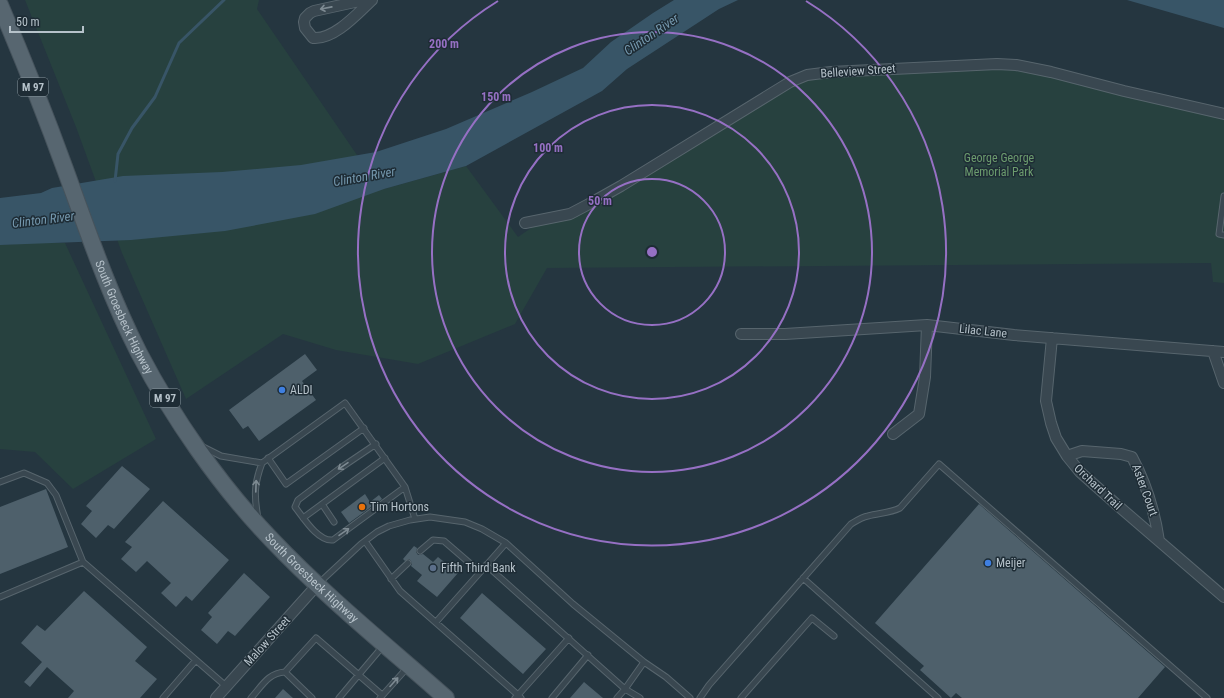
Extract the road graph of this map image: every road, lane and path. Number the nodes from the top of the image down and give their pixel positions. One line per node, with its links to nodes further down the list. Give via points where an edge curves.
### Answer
1 (364, 0): 2 (street, one-way to 2, via 314,11 305,18 305,28 313,38 328,36 346,24)
2 (372, 0)
3 (0, 5): 16 (main road, South Groesbeck Highway / M 97, via 118,310 157,386)
4 (1224, 114): 6 (street, Belleview Street, via 1016,65 839,71 808,75 790,82 621,186 570,214)
5 (1224, 196): 7 (lane, via 1219,234)
6 (525, 223)
7 (1224, 235)
8 (927, 325): 9 (street, Lilac Lane, via 785,334); 10 (street, Lilac Lane); 15 (street, via 925,377 919,414)
9 (742, 334)
10 (1052, 338): 11 (street, Lilac Lane); 18 (street, Orchard Trail, via 1046,401 1056,438)
11 (1213, 351): 12 (street, Lilac Lane); 13 (street)
12 (1224, 352)
13 (1224, 383)
14 (364, 428): 17 (lane); 19 (lane, via 345,403); 19 (lane, via 286,484)
15 (893, 434)
16 (195, 443): 21 (lane, via 221,456); 28 (main road, South Groesbeck Highway / M 97)
17 (376, 444): 20 (lane); 25 (lane, one-way to 25, via 298,500 295,506)
18 (1067, 456): 30 (street, Orchard Trail, via 1080,472); 30 (street, Aster Court, via 1082,451 1132,457 1156,521)
19 (268, 458): 21 (lane)
20 (385, 458): 23 (lane); 24 (lane)
21 (262, 463): 28 (lane, one-way to 21, via 255,502 256,479)
22 (0, 482): 33 (lane, via 24,473 47,483 56,495)
23 (405, 487): 25 (lane, one-way to 23, via 322,538 333,540); 26 (lane)
24 (322, 504): 25 (lane); 27 (lane)
25 (303, 518)
26 (415, 519): 29 (lane, via 389,526); 31 (lane, via 430,517 465,522)
27 (334, 522)
28 (259, 525): 39 (main road, South Groesbeck Highway / M 97)
29 (365, 541): 38 (lane); 39 (lane)
30 (1159, 542): 41 (street, Orchard Trail)
31 (506, 543): 35 (lane); 48 (lane, via 573,604)
32 (420, 551): 36 (lane, via 433,540 444,541)
33 (83, 562): 40 (lane); 47 (lane)
34 (408, 563): 38 (lane)
35 (486, 565): 36 (lane); 44 (lane)
36 (480, 572): 42 (lane)
37 (803, 578): 66 (lane); 68 (lane); 69 (lane, via 851,524 868,516 893,512 900,508 939,464)
38 (391, 579): 42 (lane, via 400,591)
39 (318, 584): 45 (main road, South Groesbeck Highway / M 97); 52 (street, Malow Street)
40 (0, 597)
41 (1224, 597)
42 (436, 622): 55 (lane)
43 (834, 636): 67 (lane, via 812,618)
44 (569, 638): 46 (lane); 55 (lane)
45 (385, 644): 49 (main road, South Groesbeck Highway / M 97); 51 (lane)
46 (588, 655): 53 (lane); 62 (lane)
47 (196, 660): 52 (lane); 56 (lane)
48 (644, 662): 53 (lane); 65 (lane)
49 (409, 665): 54 (lane, one-way to 49); 61 (main road, South Groesbeck Highway / M 97)
50 (285, 672): 51 (lane, via 316,638); 58 (lane, via 271,675); 59 (lane)
51 (359, 674): 54 (lane); 60 (lane)
52 (226, 687): 57 (street, Malow Street)
53 (625, 688): 63 (lane); 64 (lane)
54 (381, 696)
55 (518, 697)
56 (163, 698)
57 (216, 698)
58 (251, 698)
59 (312, 698)
60 (339, 698)
61 (446, 698)
62 (552, 698)
63 (617, 698)
64 (640, 698)
65 (690, 698)
66 (700, 698)
67 (741, 698)
68 (938, 698)
69 (1207, 698)

